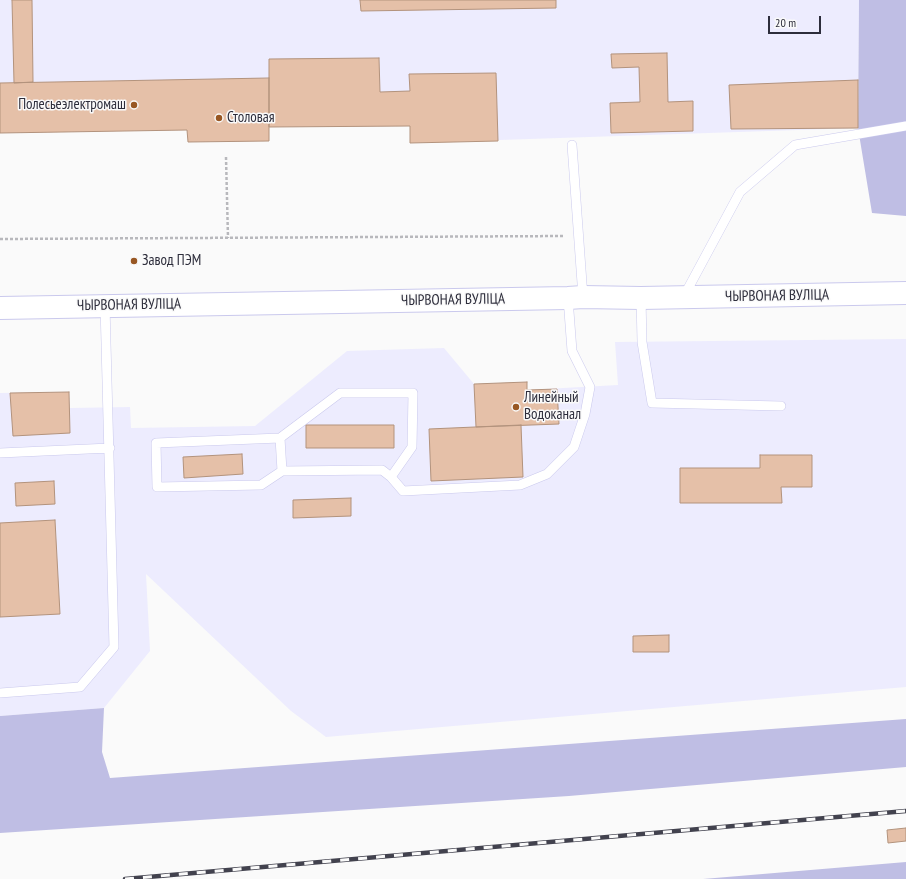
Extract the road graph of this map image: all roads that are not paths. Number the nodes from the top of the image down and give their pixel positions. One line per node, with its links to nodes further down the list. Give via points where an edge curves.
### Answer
1 (906, 126): 4 (lane, via 795,145 740,192)
2 (572, 146): 5 (lane, via 578,236)
3 (906, 293): 4 (main road, ЧЫРВОНАЯ ВУЛІЦА)
4 (683, 297): 6 (main road, ЧЫРВОНАЯ ВУЛІЦА)
5 (576, 298): 6 (main road, ЧЫРВОНАЯ ВУЛІЦА); 7 (main road, ЧЫРВОНАЯ ВУЛІЦА); 14 (lane, via 572,351 590,387 585,414 574,447 547,474 520,485 403,491)
6 (641, 298): 9 (lane, via 642,342 652,403)
7 (105, 305): 8 (main road, ЧЫРВОНАЯ ВУЛІЦА); 11 (lane)
8 (0, 308)
9 (781, 406)
10 (280, 438): 13 (lane); 13 (lane, via 156,443 157,487 261,485); 14 (lane, via 340,393 413,393 412,447)
11 (110, 448): 12 (lane); 15 (lane, via 114,647 80,687)
12 (0, 453)
13 (282, 471): 14 (lane, via 382,470)
14 (391, 477)
15 (0, 693)

